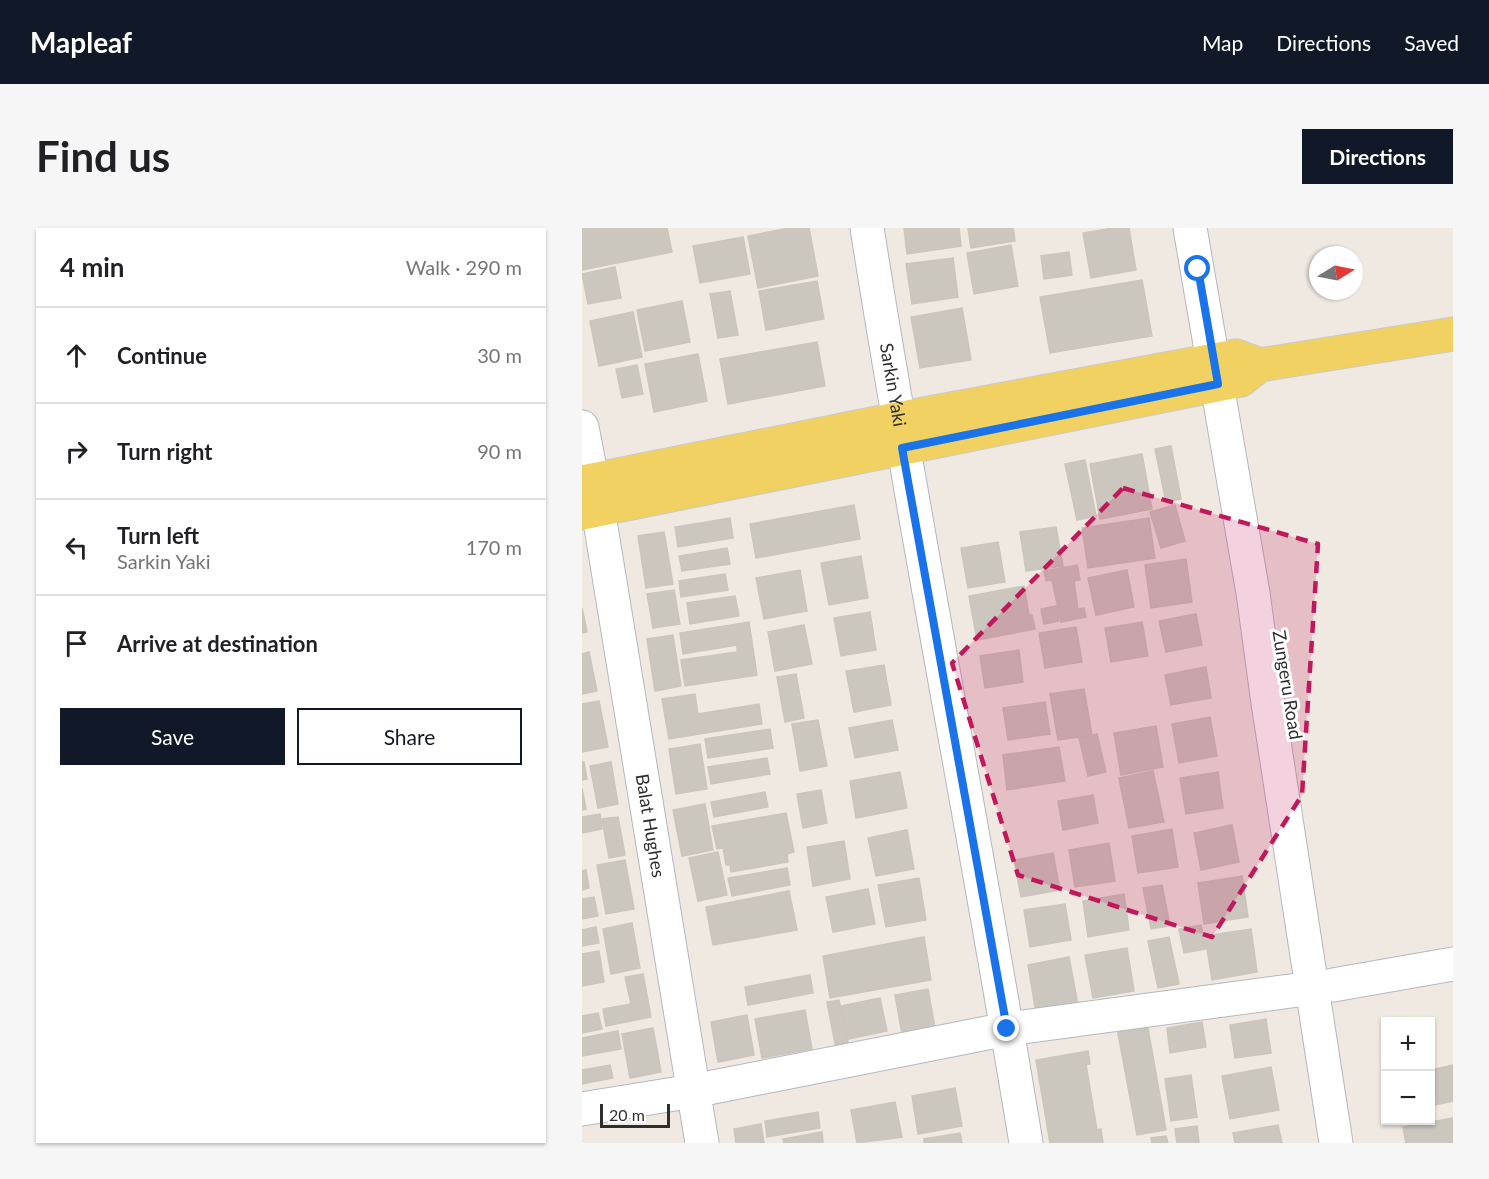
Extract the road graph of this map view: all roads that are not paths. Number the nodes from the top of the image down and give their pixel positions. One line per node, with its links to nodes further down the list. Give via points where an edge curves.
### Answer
1 (867, 228): 7 (street, Sarkin Yaki)
2 (1190, 228): 5 (street)
3 (1214, 228): 5 (street)
4 (1453, 334): 5 (main road)
5 (1234, 369): 7 (main road); 10 (street, via 1253,593 1268,703)
6 (582, 427): 8 (street, Balat Hughes)
7 (900, 434): 8 (main road); 11 (street, Sarkin Yaki)
8 (589, 496): 12 (street, Balat Hughes)
9 (1453, 964): 10 (street)
10 (1323, 986): 11 (street); 16 (street); 17 (street)
11 (1007, 1029): 12 (street); 15 (street, Sarkin Yaki)
12 (693, 1091): 13 (street); 14 (street, Balat Hughes)
13 (582, 1109)
14 (702, 1143)
15 (1026, 1143)
16 (1336, 1143)
17 (1358, 1143)

